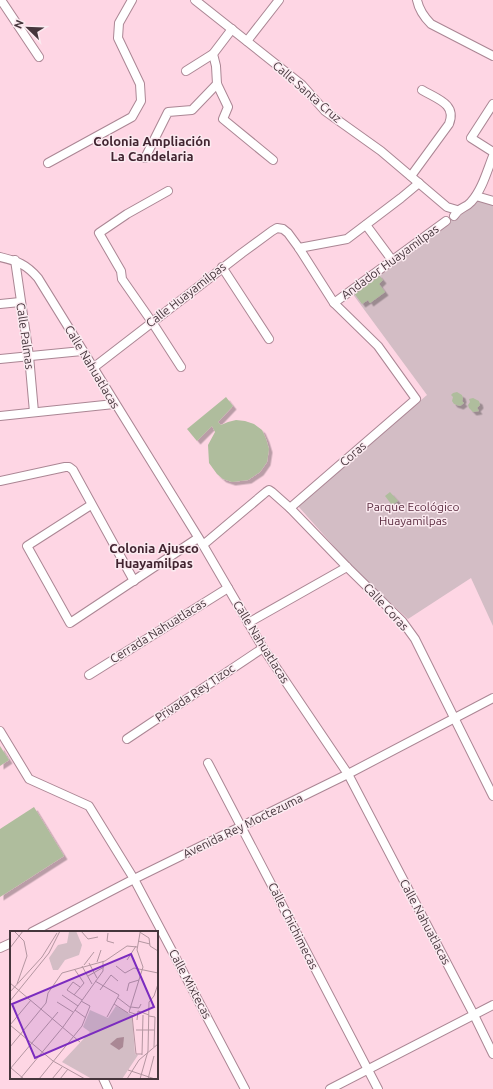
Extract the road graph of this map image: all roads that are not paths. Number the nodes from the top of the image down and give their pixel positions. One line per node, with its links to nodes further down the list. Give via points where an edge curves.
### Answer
1 (1, 0): 10 (street)
2 (132, 0): 19 (street, via 119,23 118,38 140,84 141,101 132,117)
3 (195, 0): 6 (street, Calle Santa Cruz)
4 (279, 0): 7 (street)
5 (417, 0): 9 (street, via 418,7 431,24)
6 (232, 29): 7 (street, Calle Santa Cruz); 8 (street)
7 (246, 41): 20 (street, Calle Santa Cruz, via 302,85 325,111)
8 (213, 54): 11 (street); 12 (street)
9 (493, 56)
10 (39, 57)
11 (186, 71)
12 (217, 84): 17 (street, via 192,110 168,112); 18 (street, via 228,107 222,119)
13 (422, 90): 20 (street, via 449,106 451,118)
14 (493, 104): 15 (street, via 471,138)
15 (493, 152)
16 (493, 156): 23 (street)
17 (145, 158)
18 (273, 160)
19 (48, 163)
20 (411, 176): 21 (street, Calle Santa Cruz)
21 (419, 183): 23 (street, Calle Santa Cruz, via 456,213 470,204); 26 (street)
22 (168, 191): 35 (street, via 99,233 121,271 122,279)
23 (476, 196): 24 (street)
24 (493, 201)
25 (446, 221): 30 (street, Andador Huayamilpas)
26 (366, 225): 27 (street, via 347,239); 30 (street)
27 (299, 248): 31 (street, Calle Huayamilpas, via 288,233 277,228); 33 (street)
28 (0, 257): 29 (street, Calle Nahuatlacas)
29 (15, 260): 32 (street, Calle Palmas); 37 (street, Calle Nahuatlacas, via 29,268 38,278)
30 (392, 260): 33 (street, Andador Huayamilpas)
31 (222, 267): 35 (street, Calle Huayamilpas); 36 (street)
32 (20, 302): 34 (street); 38 (street, Calle Palmas)
33 (334, 303): 47 (street, Coras, via 378,346 416,399)
34 (0, 304)
35 (152, 322): 40 (street); 41 (street, Calle Huayamilpas)
36 (269, 339)
37 (82, 351): 38 (street); 41 (street, Calle Nahuatlacas)
38 (29, 356): 39 (street); 43 (street, Calle Palmas)
39 (0, 359)
40 (181, 367)
41 (93, 368): 42 (street, Calle Nahuatlacas)
42 (114, 404): 43 (street); 48 (street, Calle Nahuatlacas)
43 (34, 412): 44 (street)
44 (0, 416)
45 (0, 481): 46 (street, via 70,467)
46 (91, 505): 50 (street); 50 (street, via 27,546 70,623)
47 (290, 508): 48 (street, Calle Coras, via 269,490); 49 (street, Calle Coras)
48 (201, 542): 50 (street); 51 (street, Calle Nahuatlacas)
49 (347, 567): 52 (street); 56 (street, Calle Coras, via 402,621 415,639)
50 (134, 581)
51 (228, 588): 52 (street, Calle Nahuatlacas); 54 (street, Cerrada Nahuatlacas)
52 (248, 623): 53 (street, Calle Nahuatlacas)
53 (263, 648): 58 (street, Privada Rey Tizoc); 60 (street, Calle Nahuatlacas)
54 (89, 675)
55 (493, 698): 56 (street, Avenida Rey Moctezuma)
56 (454, 718): 60 (street, Avenida Rey Moctezuma); 61 (street, Calle Coras)
57 (0, 731): 63 (street, Calle Mixtecas, via 29,779 89,806)
58 (128, 739)
59 (208, 763): 62 (street, Calle Chichimecas)
60 (348, 774): 62 (street, Avenida Rey Moctezuma); 68 (street, Calle Nahuatlacas)
61 (493, 796)
62 (241, 826): 63 (street, Avenida Rey Moctezuma); 70 (street, Calle Chichimecas)
63 (134, 879): 64 (street, Avenida Rey Moctezuma); 73 (street, Calle Mixtecas)
64 (34, 931)
65 (10, 943): 66 (street)
66 (0, 948)
67 (493, 1005): 68 (street)
68 (474, 1015): 69 (street, Calle Nahuatlacas); 70 (street)
69 (493, 1054)
70 (368, 1070): 74 (street); 75 (street, Calle Chichimecas)
71 (103, 1079): 72 (street)
72 (108, 1089)
73 (245, 1089)
74 (330, 1089)
75 (378, 1089)

